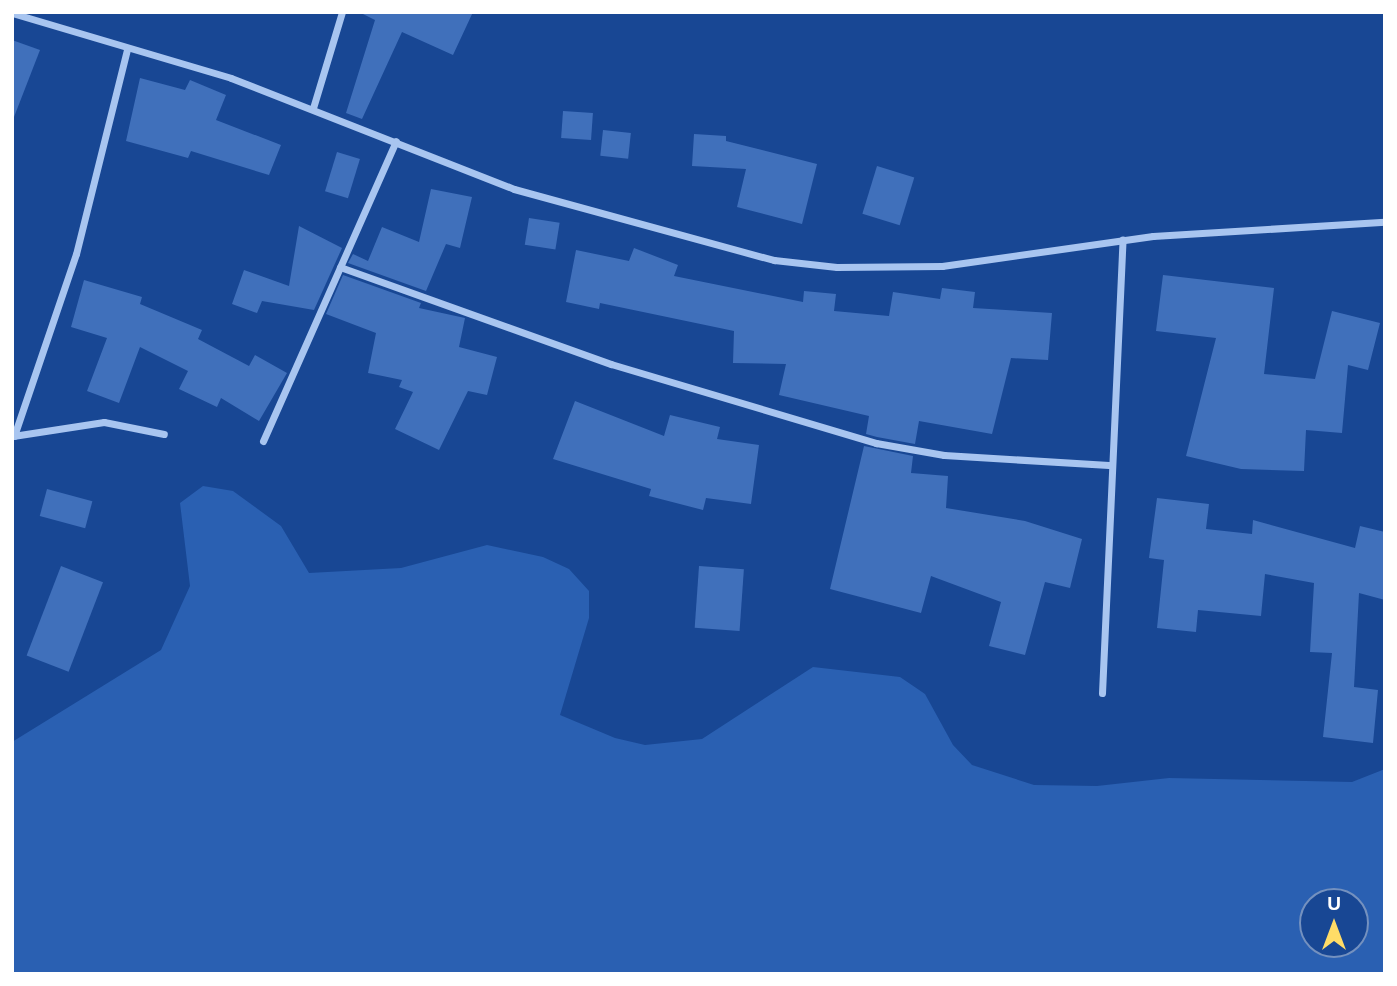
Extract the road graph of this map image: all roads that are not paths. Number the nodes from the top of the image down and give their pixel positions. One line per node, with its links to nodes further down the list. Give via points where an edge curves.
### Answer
1 (342, 12): 4 (street)
2 (12, 13): 3 (street)
3 (127, 50): 4 (street, via 189,64); 10 (street, via 76,254)
4 (313, 108): 5 (street)
5 (396, 141): 7 (street, via 514,189 774,260 837,267 942,266); 8 (street)
6 (1385, 222): 7 (street)
7 (1123, 239): 12 (street)
8 (340, 267): 11 (street); 12 (street, via 611,364 876,443 944,455)
9 (164, 434): 10 (street, via 104,422)
10 (13, 436)
11 (263, 441)
12 (1109, 465): 13 (street)
13 (1102, 693)

